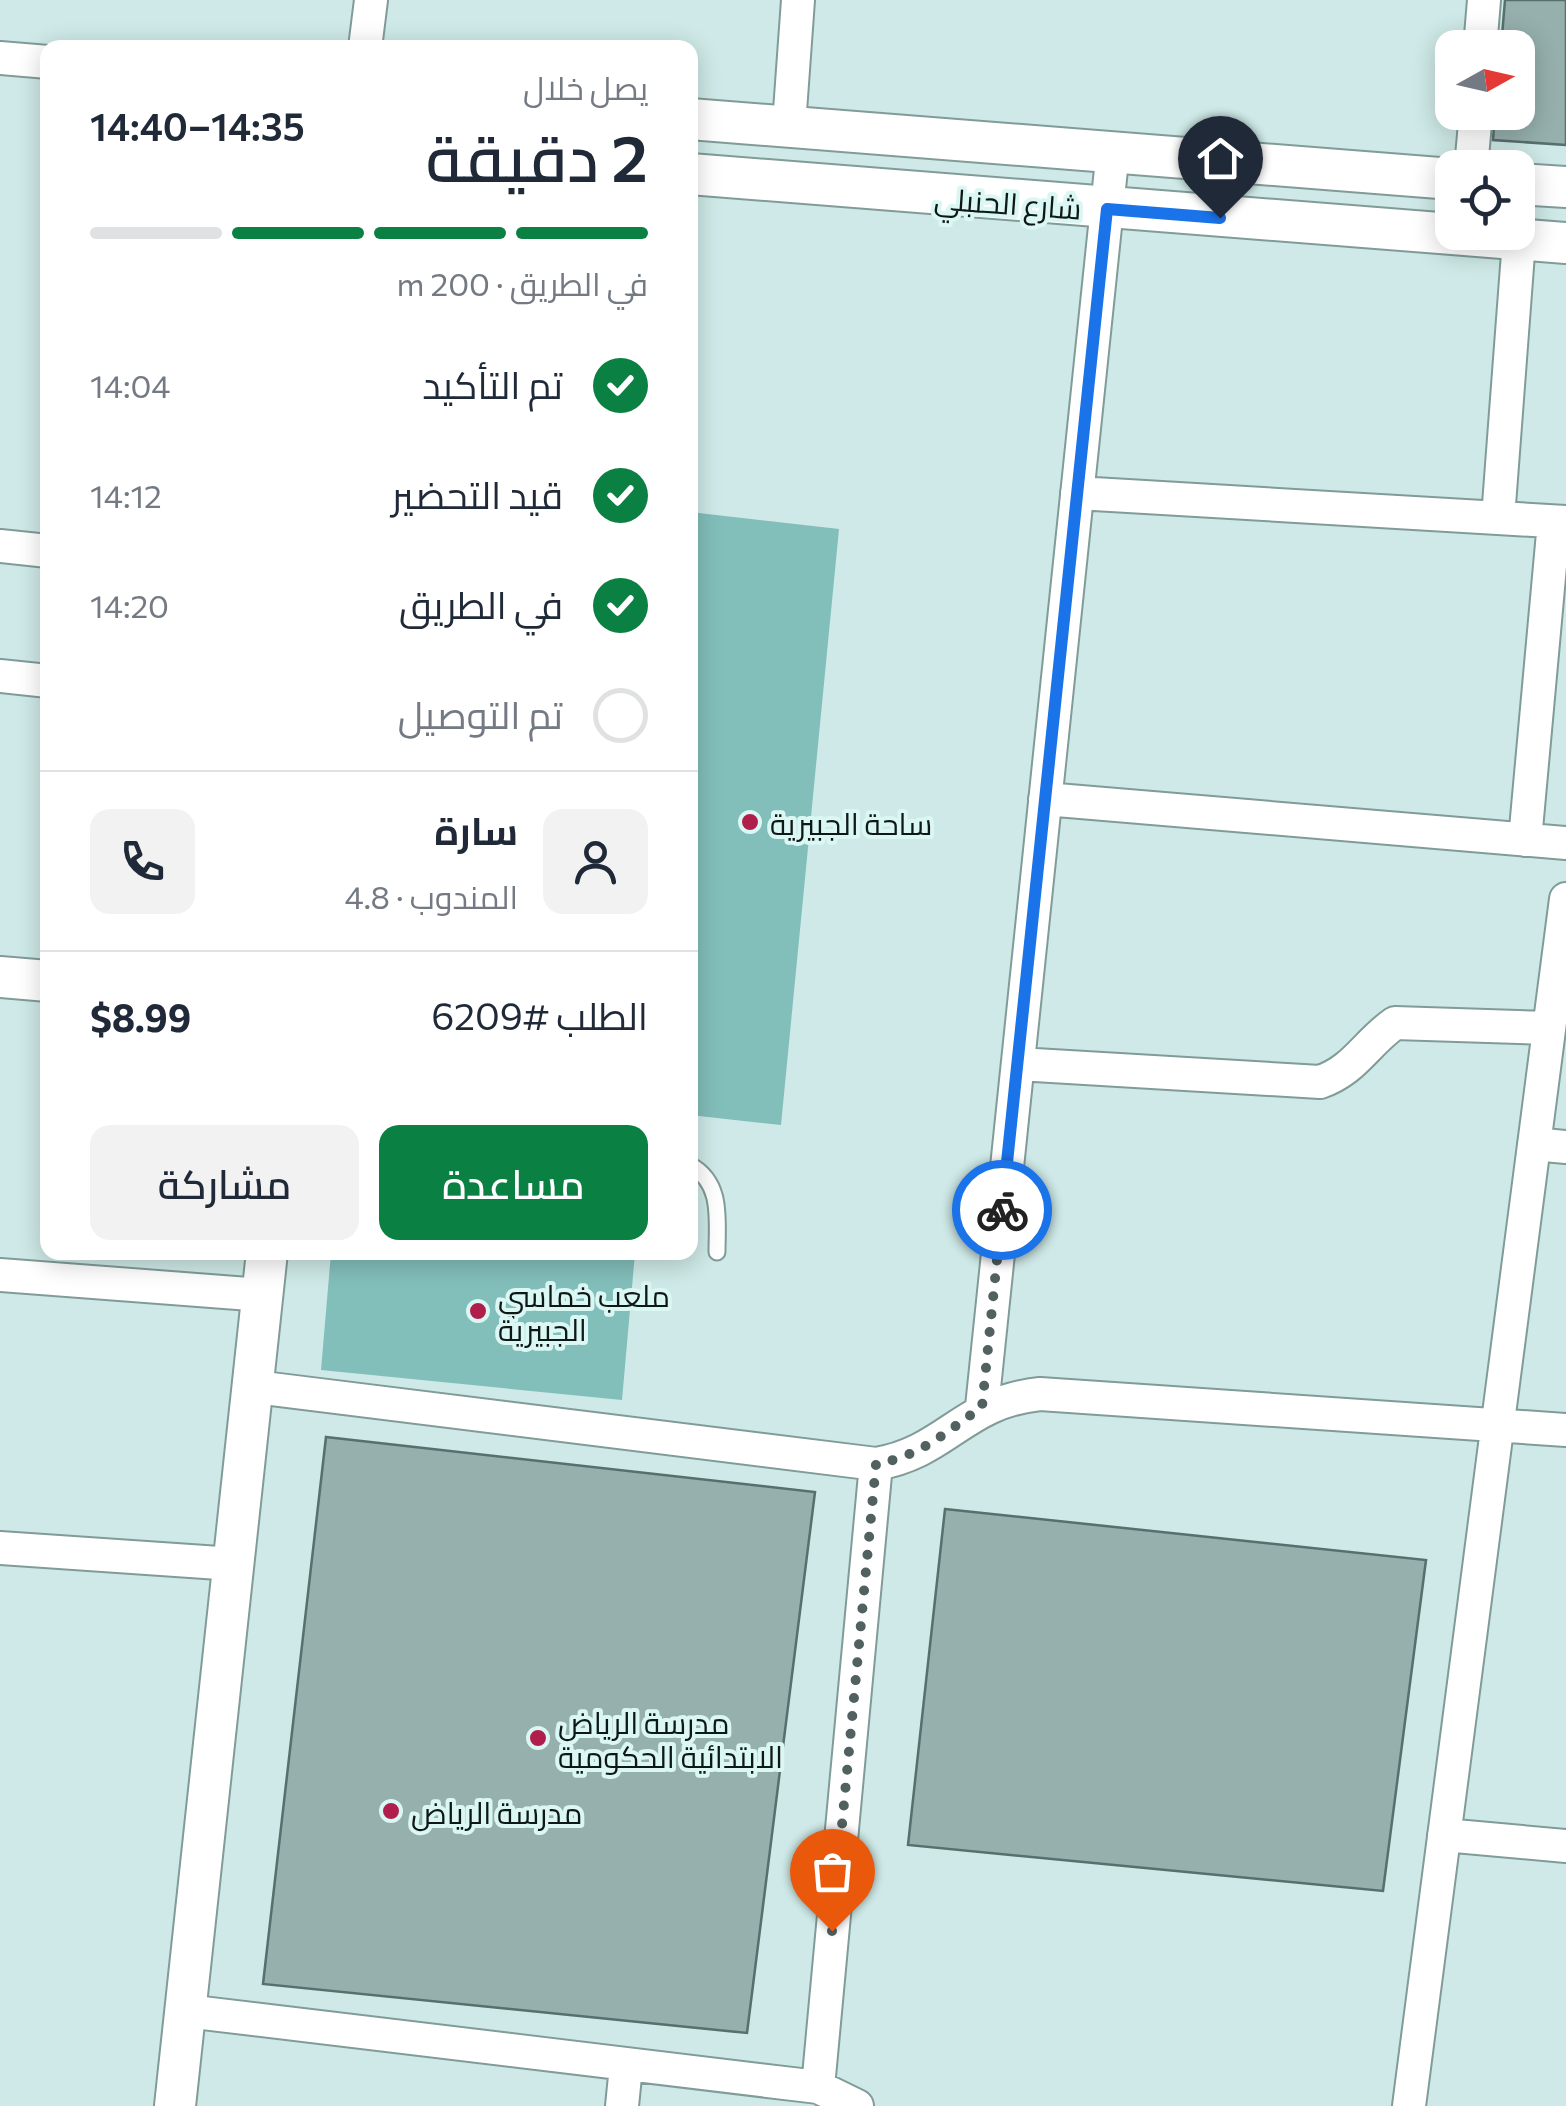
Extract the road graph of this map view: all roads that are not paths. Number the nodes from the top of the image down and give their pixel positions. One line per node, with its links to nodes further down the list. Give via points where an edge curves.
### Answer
1 (371, 0): 5 (street)
2 (798, 0): 9 (street)
3 (1484, 0): 4 (street)
4 (1482, 30)
5 (366, 40)
6 (0, 58): 7 (street)
7 (40, 61)
8 (698, 119): 9 (street, شارع الحنبلي)
9 (790, 125): 10 (street, شارع الحنبلي)
10 (921, 134): 11 (street, شارع الحنبلي); 16 (street)
11 (1113, 150): 13 (street, شارع الحنبلي); 17 (street)
12 (698, 175): 16 (street, شارع الحنبلي)
13 (1435, 178)
14 (1535, 185): 15 (street)
15 (1566, 187)
16 (917, 194): 17 (street, شارع الحنبلي)
17 (1107, 209): 18 (street, شارع الحنبلي); 22 (street)
18 (1435, 234)
19 (1535, 241): 20 (street, شارع الحنبلي)
20 (1566, 243)
21 (1518, 250): 23 (street)
22 (1078, 494): 23 (street); 29 (street)
23 (1498, 518): 24 (street)
24 (1560, 522): 30 (street)
25 (0, 546): 26 (street)
26 (40, 550)
27 (0, 676): 28 (street)
28 (40, 680)
29 (1045, 799): 30 (street); 36 (street)
30 (1525, 840): 31 (street)
31 (1566, 843)
32 (1566, 898): 35 (street)
33 (0, 977): 34 (street)
34 (40, 980)
35 (1549, 1028): 36 (street, via 1395,1023 1342,1075 1320,1082); 37 (street)
36 (1018, 1064): 44 (street)
37 (1550, 1146): 45 (street)
38 (698, 1171): 39 (lane, via 715,1193)
39 (717, 1252)
40 (267, 1260): 42 (street)
41 (0, 1275): 42 (street)
42 (263, 1294): 43 (street)
43 (255, 1387): 47 (street); 49 (street)
44 (982, 1407): 45 (street, via 1040,1394); 47 (street, via 929,1448)
45 (1498, 1424): 46 (street); 50 (street)
46 (1566, 1430)
47 (876, 1464): 54 (street)
48 (0, 1548): 49 (street)
49 (234, 1564): 52 (street)
50 (1444, 1835): 51 (street); 58 (street)
51 (1566, 1846)
52 (186, 2011): 53 (street); 55 (street)
53 (626, 2066): 54 (street); 56 (street)
54 (818, 2087): 57 (street)
55 (175, 2106)
56 (622, 2106)
57 (857, 2106)
58 (1409, 2106)

